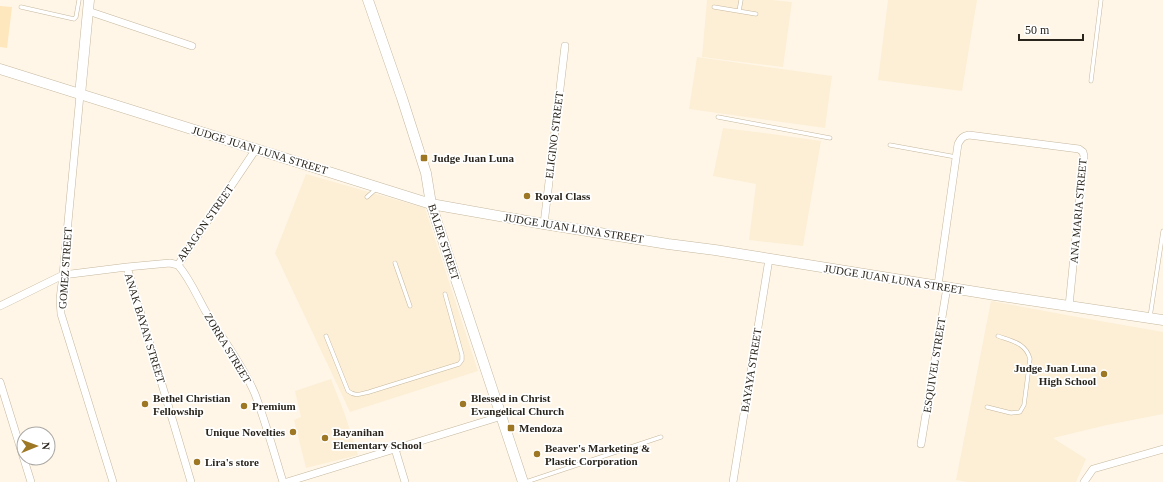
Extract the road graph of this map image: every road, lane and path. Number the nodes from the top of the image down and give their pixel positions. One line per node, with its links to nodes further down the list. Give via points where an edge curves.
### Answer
1 (79, 0): 8 (lane)
2 (89, 0): 8 (street)
3 (368, 0): 24 (street, BALER STREET, via 426,173)
4 (741, 0): 9 (lane)
5 (1101, 0): 14 (lane)
6 (21, 7): 8 (lane, via 74,18)
7 (714, 8): 9 (lane)
8 (83, 9): 11 (street); 15 (street)
9 (739, 11): 10 (lane)
10 (756, 14)
11 (192, 46)
12 (565, 46): 25 (street, ELIGINO STREET)
13 (0, 69): 15 (street, JUDGE JUAN LUNA STREET)
14 (1091, 81)
15 (80, 95): 20 (street, JUDGE JUAN LUNA STREET); 31 (street, GOMEZ STREET)
16 (718, 117): 17 (lane)
17 (830, 138)
18 (958, 144): 21 (street, ESQUIVEL STREET); 36 (street, ANA MARIA STREET, via 964,135 969,135 1079,149 1083,152)
19 (890, 145): 21 (lane)
20 (256, 149): 22 (street, JUDGE JUAN LUNA STREET); 29 (street, ARAGON STREET)
21 (956, 157): 32 (street, ESQUIVEL STREET)
22 (379, 187): 23 (lane); 24 (street, JUDGE JUAN LUNA STREET)
23 (367, 197)
24 (431, 204): 25 (street, JUDGE JUAN LUNA STREET); 43 (street, BALER STREET, via 456,290)
25 (544, 224): 27 (street, JUDGE JUAN LUNA STREET)
26 (1163, 231): 37 (lane)
27 (769, 259): 32 (street, JUDGE JUAN LUNA STREET); 55 (street, BAYAYA STREET)
28 (394, 264): 35 (lane)
29 (178, 265): 30 (street, ARAGON STREET); 51 (street, ZORRA STREET, via 254,393)
30 (127, 267): 31 (street, ARAGON STREET); 50 (street, ANAK BAYAN STREET)
31 (63, 275): 34 (street, ARAGON STREET); 49 (street, GOMEZ STREET, via 61,314)
32 (942, 286): 36 (street, JUDGE JUAN LUNA STREET); 45 (street, ESQUIVEL STREET)
33 (445, 294): 39 (lane, via 462,355 459,364 359,395 353,394 348,391)
34 (0, 306)
35 (410, 306)
36 (1069, 306): 37 (street, JUDGE JUAN LUNA STREET)
37 (1150, 318): 38 (street, JUDGE JUAN LUNA STREET)
38 (1163, 320)
39 (326, 336)
40 (998, 336): 42 (lane, via 1022,346 1028,352 1030,359 1024,405 1020,412 1011,413)
41 (0, 382): 48 (street)
42 (987, 407)
43 (502, 416): 46 (street); 54 (street, BALER STREET)
44 (661, 437): 54 (lane)
45 (921, 444)
46 (395, 449): 52 (street); 53 (street)
47 (1163, 449): 56 (street, via 1093,469)
48 (31, 482)
49 (113, 482)
50 (191, 482)
51 (283, 482)
52 (287, 482)
53 (405, 482)
54 (525, 482)
55 (733, 482)
56 (1084, 482)

